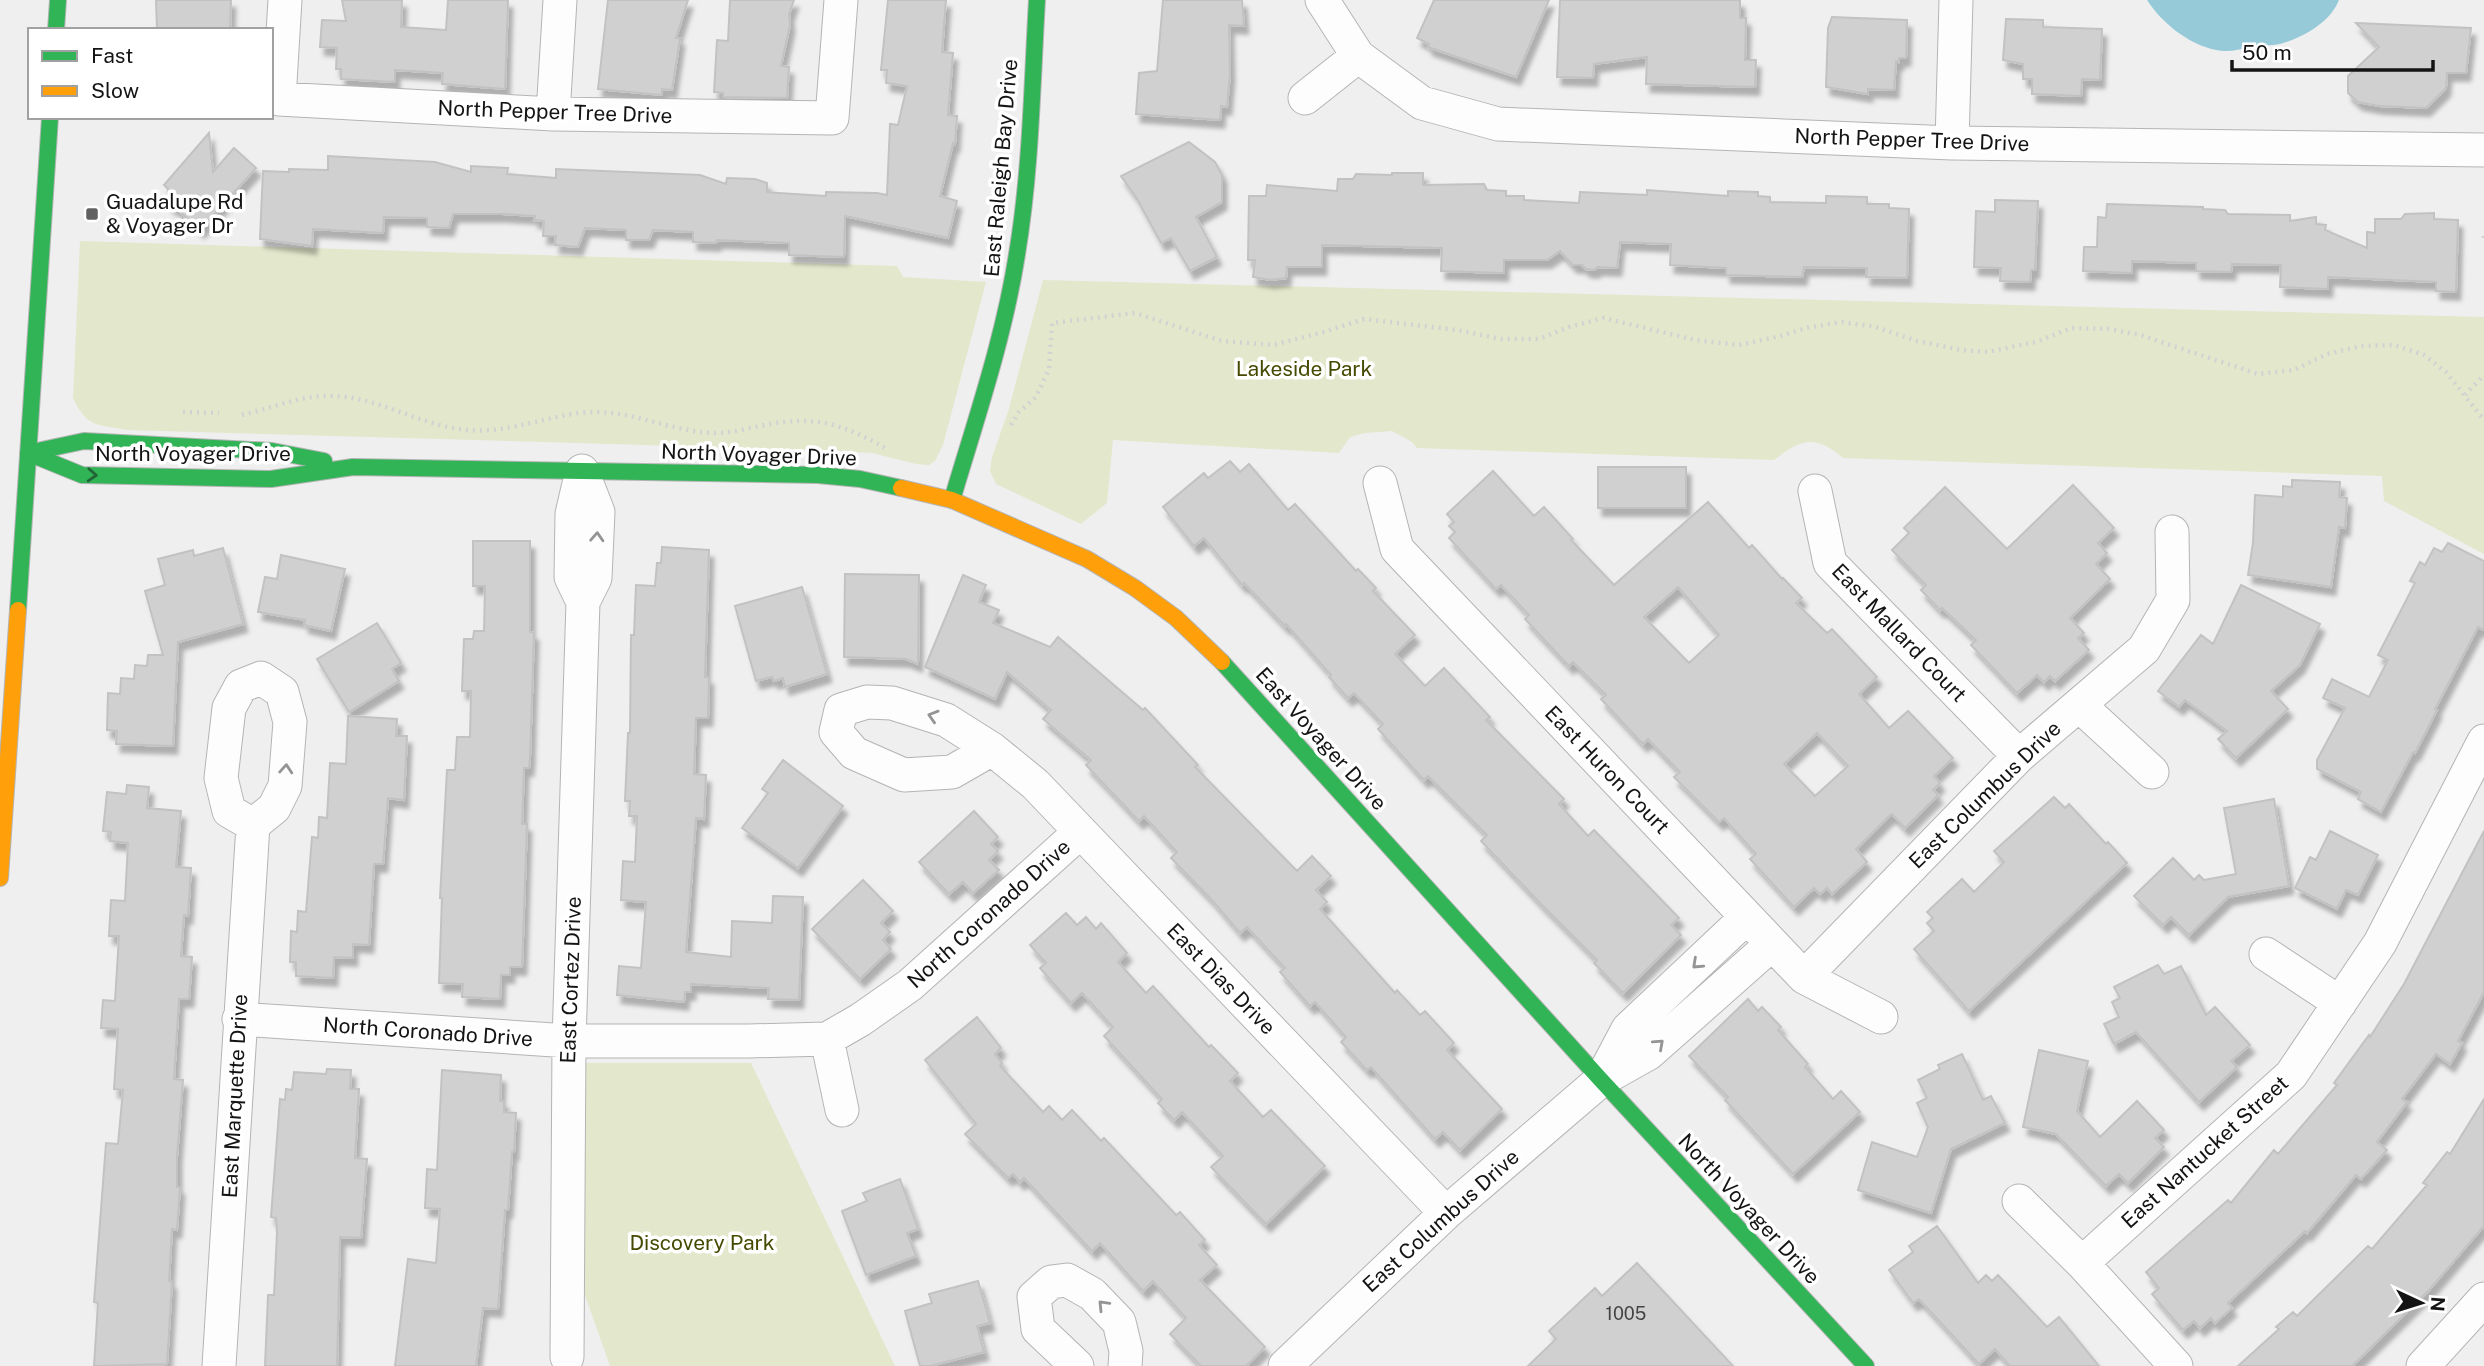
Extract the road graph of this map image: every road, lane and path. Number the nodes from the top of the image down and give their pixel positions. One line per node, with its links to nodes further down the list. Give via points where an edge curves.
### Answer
1 (58, 0): 8 (street)
2 (285, 0): 11 (street, North Pepper Tree Drive, via 279,99)
3 (560, 0): 11 (street)
4 (841, 0): 11 (street, North Pepper Tree Drive, via 832,118)
5 (1037, 0): 28 (street, East Raleigh Bay Drive, via 1017,253 997,348)
6 (1322, 0): 9 (street)
7 (1956, 0): 13 (street)
8 (56, 28)
9 (1358, 56): 10 (street); 13 (street, North Pepper Tree Drive, via 1422,103 1498,124)
10 (1305, 99)
11 (553, 114)
12 (50, 119): 22 (street)
13 (1952, 143): 14 (street, North Pepper Tree Drive)
14 (2484, 150)
15 (2484, 375): 16 (path)
16 (2465, 396): 20 (path); 21 (path, via 2446,372 2424,355 2394,345 2362,346 2327,354 2294,370 2258,373 2109,328 2071,328 2036,342 1987,352 1961,351 1842,322 1739,345 1695,340 1604,318 1539,339 1501,339 1364,319 1273,345 1222,341 1135,313 1052,323 1049,369 1036,397 1018,412)
17 (180, 412): 18 (path)
18 (226, 414)
19 (238, 416): 23 (path, via 310,396 337,396 469,430 500,430 579,413 606,412 716,433 819,421 844,427)
20 (2484, 419)
21 (1006, 433)
22 (28, 453): 24 (street, North Voyager Drive, via 84,441 272,450); 24 (street, North Voyager Drive, one-way to 24, via 82,475 271,479); 31 (street)
23 (897, 455)
24 (353, 467): 25 (street, North Voyager Drive)
25 (582, 471): 28 (street, North Voyager Drive, via 818,475 872,481); 47 (street, East Cortez Drive, via 598,512 595,578 583,602)
26 (1380, 483): 39 (street, East Huron Court, via 1397,549)
27 (1815, 491): 34 (street, East Mallard Court, via 1829,563)
28 (952, 500): 48 (street, East Voyager Drive, via 1087,559 1176,618 1218,657)
29 (2172, 532): 30 (street, East Columbus Drive, via 2173,600 2144,649)
30 (2079, 705): 34 (street, East Columbus Drive); 35 (street)
31 (5, 719): 38 (street)
32 (2484, 741): 43 (street, East Nantucket Street, via 2380,943)
33 (992, 749): 37 (street, East Dias Drive, via 1034,784)
34 (2019, 756): 42 (street, East Columbus Drive)
35 (2152, 772)
36 (253, 825): 45 (street, East Marquette Drive)
37 (1079, 832): 46 (street, North Coronado Drive, via 910,985); 51 (street, East Dias Drive)
38 (0, 877)
39 (1747, 917): 40 (street, East Huron Court); 48 (street, East Columbus Drive, one-way to 48, via 1628,1029)
40 (1772, 944): 42 (street, East Huron Court); 48 (street, East Columbus Drive, one-way to 40, via 1649,1053)
41 (2266, 954): 43 (street)
42 (1804, 977): 44 (street, East Huron Court)
43 (2340, 1003): 52 (street, East Nantucket Street, via 2291,1075)
44 (1881, 1017)
45 (239, 1019): 47 (street, North Coronado Drive); 55 (street, East Marquette Drive)
46 (827, 1039): 47 (street, North Coronado Drive); 49 (street)
47 (569, 1041): 54 (street, East Cortez Drive)
48 (1601, 1080): 51 (street, East Columbus Drive); 59 (street, North Voyager Drive)
49 (842, 1110)
50 (2019, 1201): 52 (street)
51 (1446, 1213): 58 (street, East Columbus Drive)
52 (2082, 1264): 60 (street)
53 (2484, 1299): 61 (street)
54 (567, 1357)
55 (219, 1366)
56 (1077, 1366): 57 (street, one-way to 56, via 1119,1322 1084,1289 1068,1280 1051,1282 1034,1297 1038,1329)
57 (1125, 1366)
58 (1285, 1366)
59 (1866, 1366)
60 (2176, 1366)
61 (2423, 1366)

